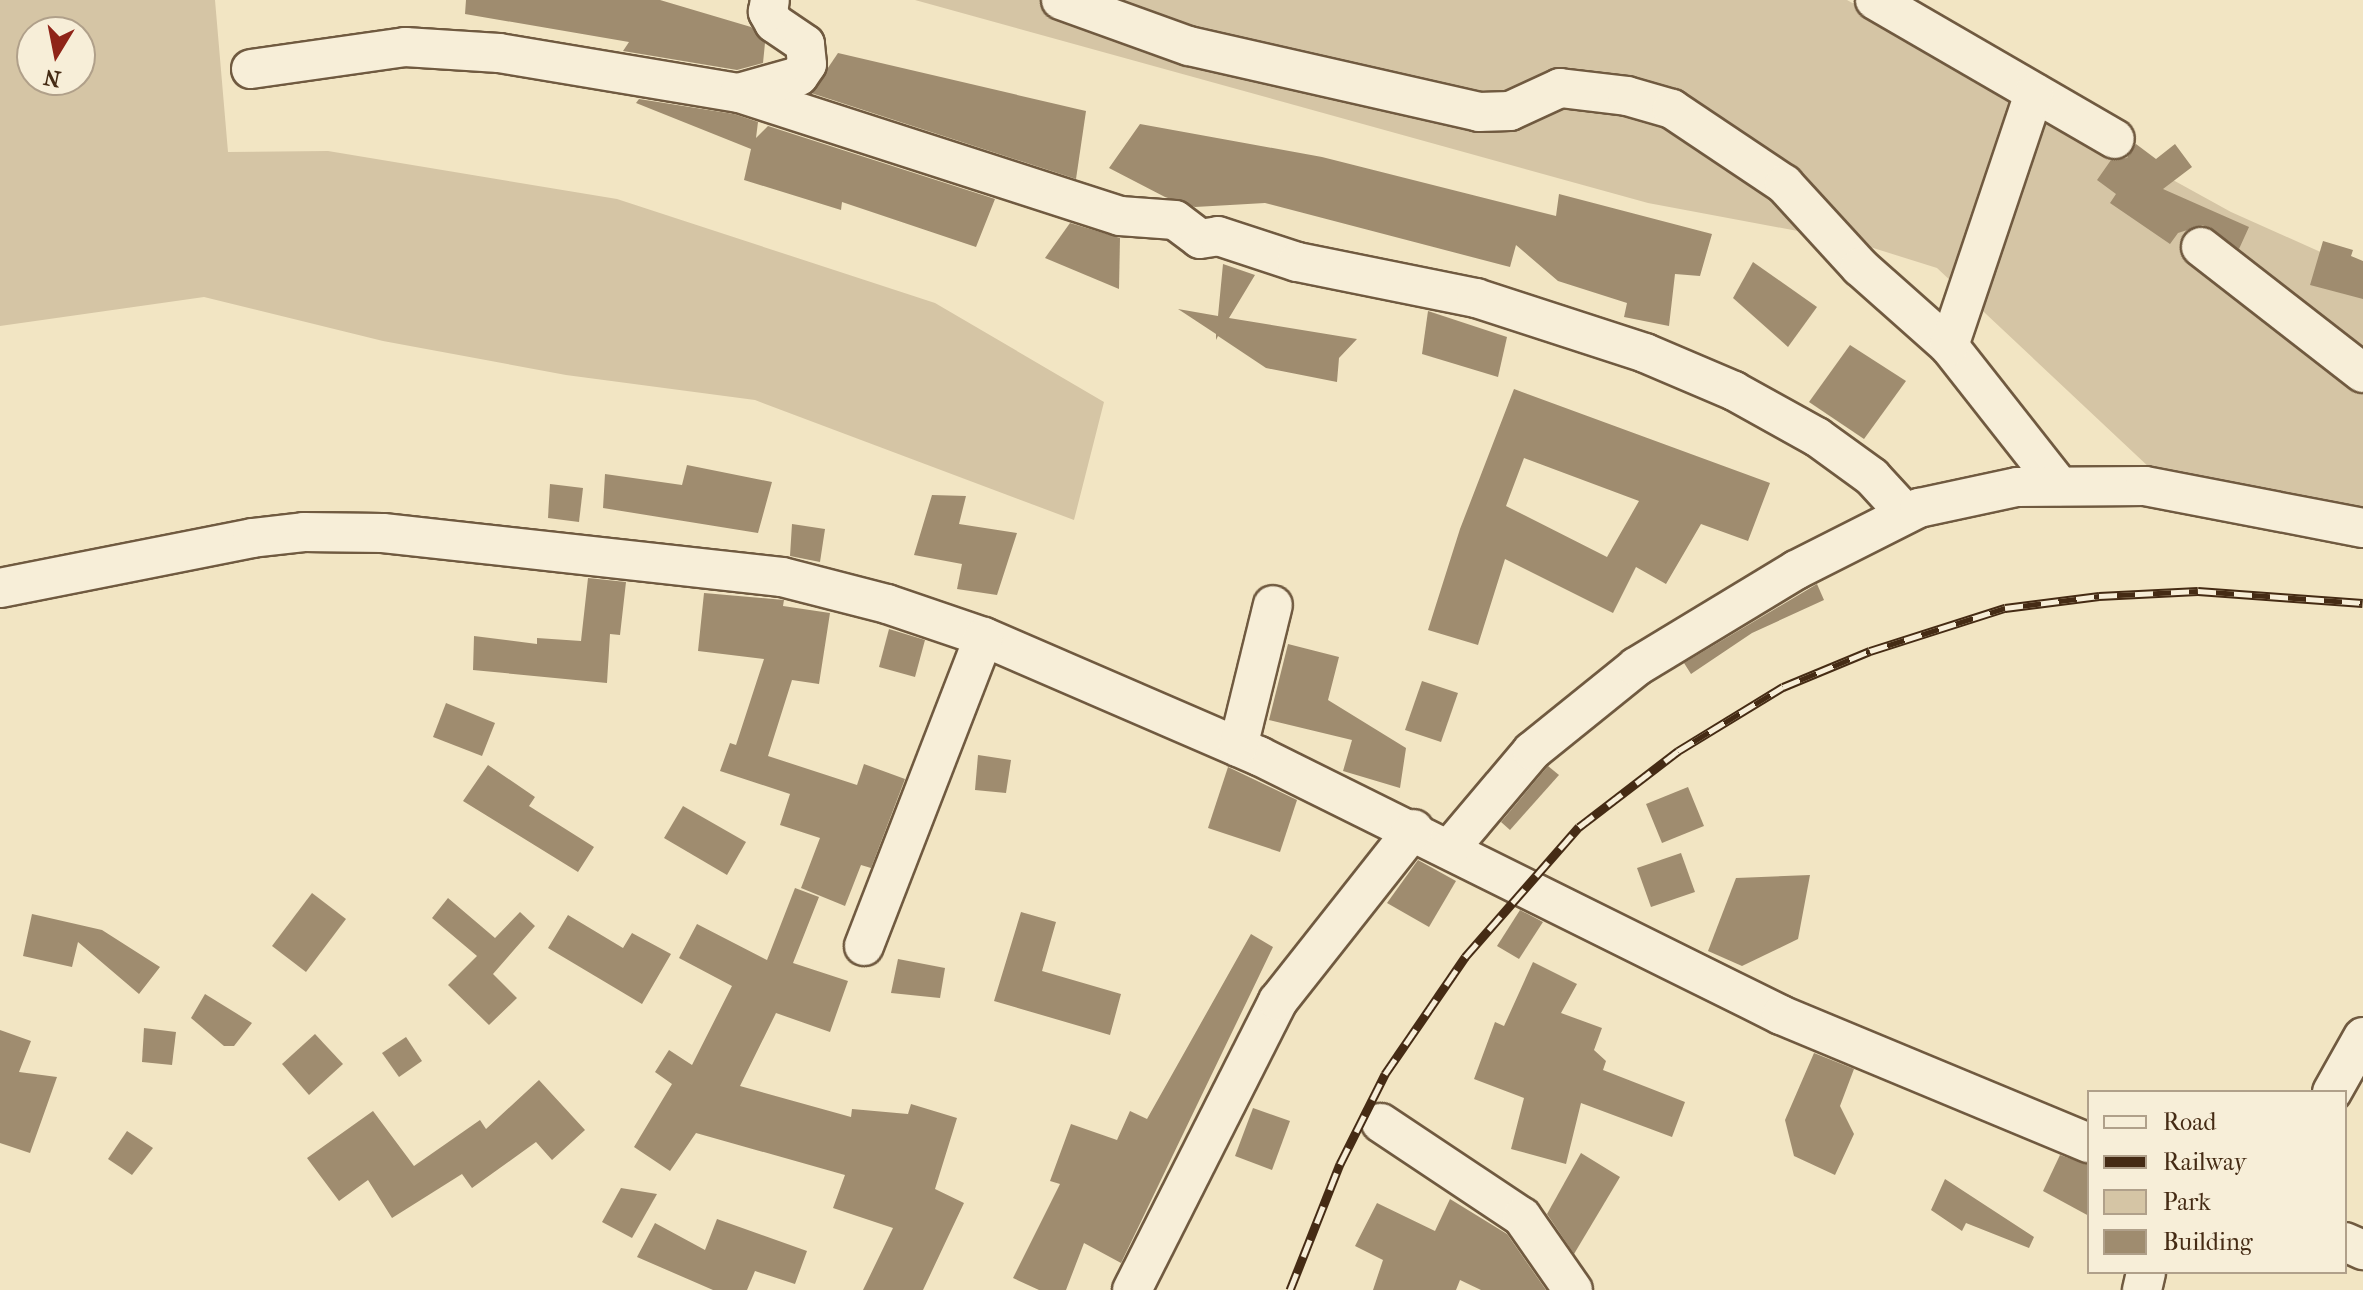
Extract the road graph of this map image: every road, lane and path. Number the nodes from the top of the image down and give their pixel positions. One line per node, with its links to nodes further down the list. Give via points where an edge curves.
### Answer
1 (770, 0): 5 (street, via 768,12 774,23 805,44 807,64 799,76)
2 (1061, 0): 9 (street, via 1189,46 1479,112 1510,111 1560,88 1627,96 1672,109 1784,184 1860,267)
3 (1875, 0): 6 (street)
4 (251, 69): 5 (street, via 405,47 499,53)
5 (739, 93): 12 (street, via 1120,216 1175,220 1200,239 1218,236 1297,262 1476,298 1645,353 1734,391 1817,437 1872,477)
6 (2034, 93): 7 (street); 9 (street)
7 (2115, 139)
8 (2201, 247): 10 (street)
9 (1949, 346): 11 (street)
10 (2363, 373)
11 (2059, 486): 12 (street, via 2017,487); 13 (street, via 2145,486)
12 (1906, 514): 19 (street, via 1796,570 1636,667 1532,751)
13 (2363, 528)
14 (0, 588): 16 (street, via 252,538 304,532 383,533 782,577)
15 (1273, 605): 17 (street)
16 (984, 637): 17 (street); 20 (street)
17 (1238, 747): 18 (street)
18 (1414, 829): 19 (street); 25 (street, via 1278,1001)
19 (1451, 847): 24 (street, via 1781,1015)
20 (864, 946)
21 (2363, 1037): 22 (street)
22 (2333, 1090)
23 (1381, 1123): 26 (street, via 1522,1217)
24 (2087, 1142)
25 (1132, 1290)
26 (1573, 1290)

